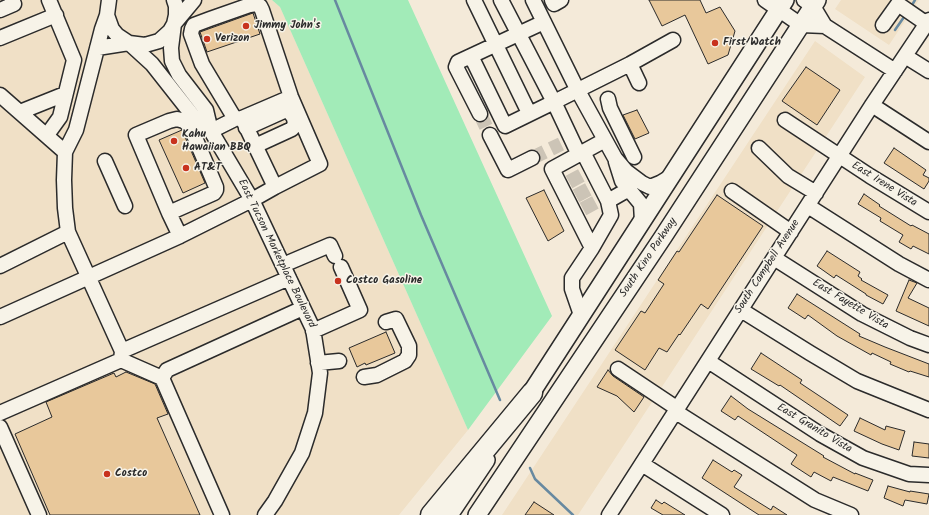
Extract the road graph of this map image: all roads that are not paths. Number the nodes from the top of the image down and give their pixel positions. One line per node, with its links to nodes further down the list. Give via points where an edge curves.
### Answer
1 (49, 0): 13 (street)
2 (109, 0): 14 (street)
3 (174, 0): 17 (street, East Tucson Marketplace Boulevard)
4 (194, 0): 17 (street)
5 (474, 0): 25 (street)
6 (502, 0): 21 (street)
7 (533, 0): 15 (street)
8 (16, 1): 12 (street)
9 (811, 2): 18 (main road, South Kino Parkway); 20 (street)
10 (776, 3): 18 (street); 61 (main road)
11 (904, 3): 16 (street); 19 (street, via 898,4)
12 (0, 10)
13 (56, 15): 22 (street); 34 (street, via 74,60)
14 (107, 15): 24 (street, East Tucson Marketplace Boulevard, via 117,35); 26 (street)
15 (544, 22): 21 (street); 33 (street)
16 (928, 22): 28 (street, South Campbell Avenue)
17 (174, 24): 24 (street, via 165,37 152,44 144,46); 46 (street, East Tucson Marketplace Boulevard, via 172,61 179,75 206,110)
18 (801, 25): 20 (street); 88 (main road, South Kino Parkway)
19 (883, 25)
20 (825, 26): 30 (street)
21 (519, 34): 25 (street); 38 (street)
22 (0, 38)
23 (673, 40): 29 (street)
24 (130, 43): 26 (street); 46 (street, East Tucson Marketplace Boulevard, via 156,70 193,116)
25 (497, 44): 27 (street); 41 (street)
26 (97, 48): 54 (street, via 76,130)
27 (471, 56): 41 (street, via 505,126); 42 (street, via 458,62 456,67)
28 (905, 56): 30 (street, South Campbell Avenue); 31 (street)
29 (630, 64): 32 (street); 33 (street)
30 (895, 71): 39 (street, South Campbell Avenue)
31 (929, 71)
32 (638, 83)
33 (577, 89): 38 (street); 49 (street)
34 (65, 94): 40 (street); 47 (street, via 60,117)
35 (0, 95): 40 (street)
36 (291, 97): 43 (street); 45 (street); 45 (street, via 260,6 250,5 194,25 191,34 202,64)
37 (608, 99): 57 (street)
38 (554, 102): 41 (street); 55 (street, via 566,142)
39 (872, 105): 51 (street); 56 (street, South Campbell Avenue)
40 (20, 112): 47 (street)
41 (529, 113)
42 (480, 114)
43 (297, 117): 45 (street, via 286,110); 50 (street); 53 (street, via 292,129)
44 (785, 120): 56 (street, East Irene Vista)
45 (241, 122): 46 (street); 53 (street)
46 (211, 131): 66 (street, East Tucson Marketplace Boulevard)
47 (47, 135): 54 (street)
48 (490, 136): 58 (street, via 508,170)
49 (605, 140): 55 (street); 59 (street)
50 (311, 142): 53 (street, via 294,138); 62 (street, via 320,164)
51 (929, 142)
52 (760, 148): 65 (street, via 788,176)
53 (257, 150): 62 (street)
54 (65, 152): 73 (street, via 64,187)
55 (581, 154): 67 (street); 76 (street, via 552,170 565,184)
56 (840, 156): 65 (street, South Campbell Avenue); 70 (street, East Irene Vista)
57 (634, 157)
58 (532, 158)
59 (615, 158): 61 (street, via 626,171 650,186); 63 (street, via 622,181)
60 (105, 161): 68 (street)
61 (670, 177): 72 (main road)
62 (276, 187): 66 (street)
63 (629, 189): 67 (street); 72 (street, via 641,204)
64 (732, 191): 74 (street)
65 (816, 193): 69 (street, South Campbell Avenue)
66 (249, 195): 75 (street); 78 (street, East Tucson Marketplace Boulevard)
67 (604, 200): 76 (street, via 611,215)
68 (125, 206)
69 (808, 206): 74 (street, South Campbell Avenue); 82 (street, via 899,264)
70 (929, 212)
71 (169, 213): 71 (street, via 216,190 190,126 184,121 177,120 136,135); 75 (street)
72 (642, 221): 85 (main road)
73 (68, 232): 79 (street); 80 (street)
74 (791, 232): 77 (street, South Campbell Avenue)
75 (180, 236): 80 (street)
76 (592, 248): 85 (street, via 572,278 572,289)
77 (774, 258): 84 (street, South Campbell Avenue); 90 (street, East Fayette Vista, via 862,314)
78 (283, 265): 81 (street, East Tucson Marketplace Boulevard); 89 (street, via 330,245 338,261 360,310)
79 (0, 266)
80 (89, 277): 86 (street); 91 (street)
81 (289, 278): 83 (street, East Tucson Marketplace Boulevard); 91 (street)
82 (929, 280)
83 (303, 308): 89 (street, East Tucson Marketplace Boulevard); 97 (street, via 168,370)
84 (741, 310): 93 (street, South Campbell Avenue); 100 (street, via 857,381)
85 (581, 315): 88 (main road); 98 (main road)
86 (0, 317)
87 (386, 322): 96 (street, via 396,319 409,346 409,355 405,360 377,375)
88 (602, 329): 110 (main road, South Kino Parkway)
89 (314, 331): 94 (street, East Tucson Marketplace Boulevard)
90 (929, 345)
91 (122, 355): 97 (street); 101 (street)
92 (339, 361): 94 (street)
93 (708, 361): 99 (street, South Campbell Avenue); 104 (street, East Granito Vista, via 807,426 863,458 909,474)
94 (318, 363): 107 (street, East Tucson Marketplace Boulevard, via 320,373 315,413 302,453)
95 (618, 369): 99 (street)
96 (364, 377)
97 (162, 378): 106 (street)
98 (532, 393): 108 (highway); 109 (main road)
99 (677, 410): 103 (street, South Campbell Avenue); 113 (street, via 815,500)
100 (929, 410)
101 (0, 413)
102 (0, 427): 105 (street)
103 (642, 464): 111 (street, South Campbell Avenue); 112 (street)
104 (929, 475)
105 (39, 515)
106 (222, 515)
107 (265, 515)
108 (431, 515)
109 (450, 515)
110 (477, 515)
111 (608, 515)
112 (722, 515)
113 (850, 515)

